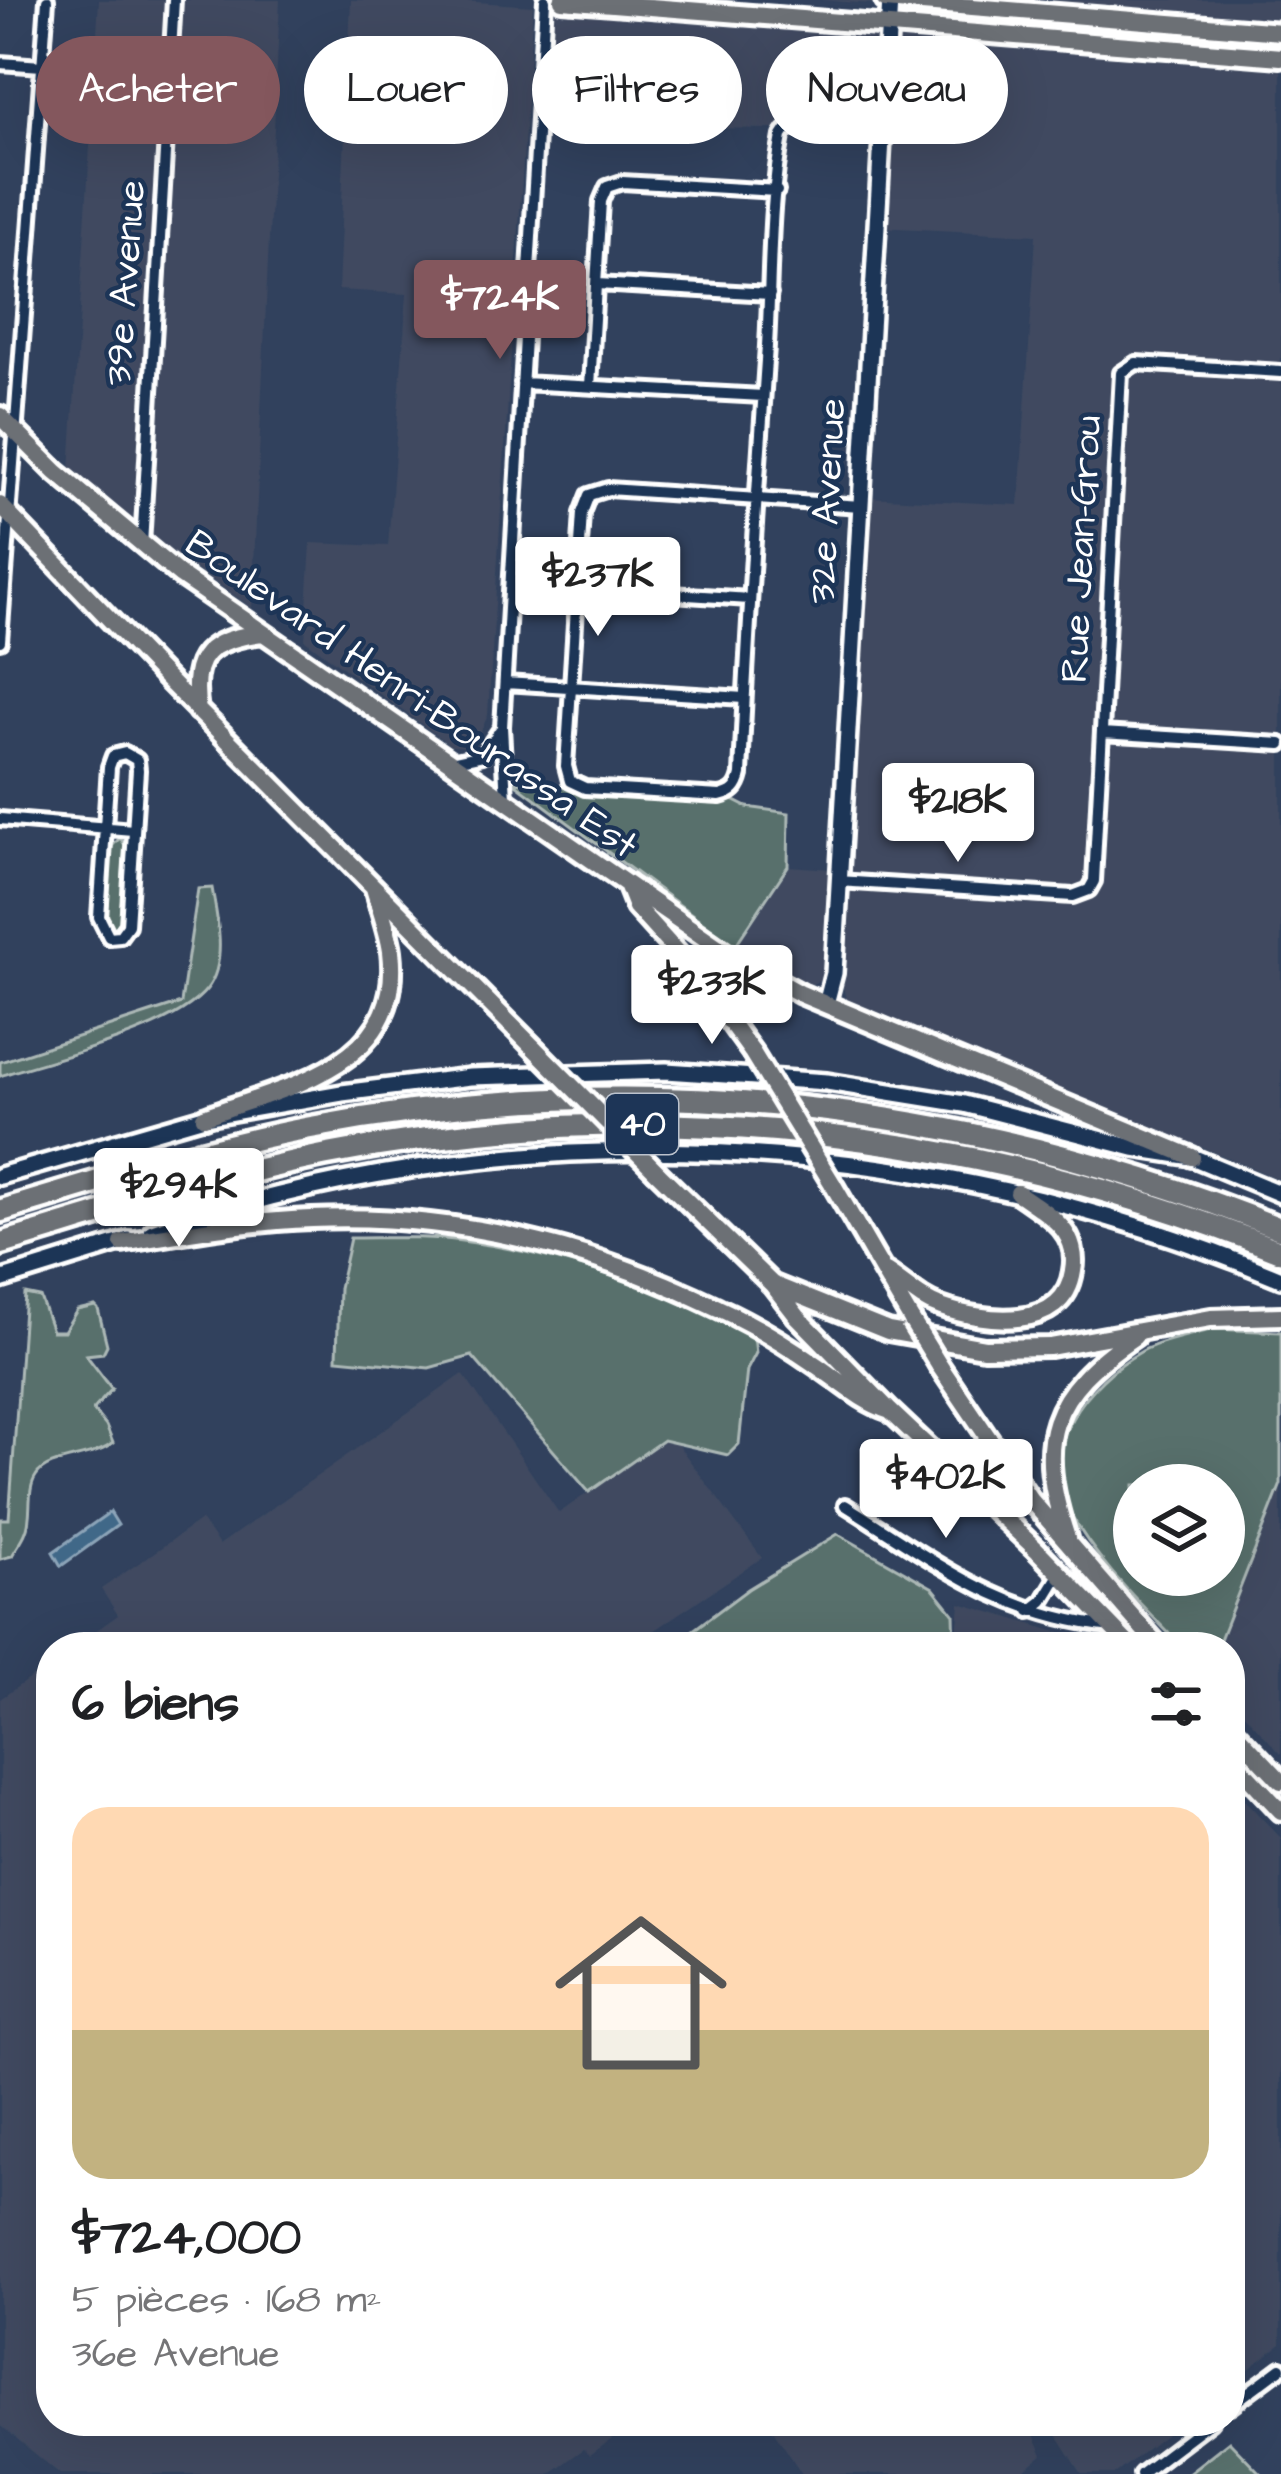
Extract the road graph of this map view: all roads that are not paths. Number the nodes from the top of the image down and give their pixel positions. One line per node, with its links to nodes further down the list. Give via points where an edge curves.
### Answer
1 (47, 0): 12 (street)
2 (174, 0): 31 (street, 39e Avenue)
3 (545, 0): 26 (street)
4 (562, 0): 8 (main road)
5 (888, 0): 6 (main road); 8 (main road, 32e Avenue)
6 (992, 4): 7 (main road); 11 (street)
7 (1145, 21): 9 (main road); 14 (main road)
8 (889, 26): 11 (main road); 13 (main road, 32e Avenue)
9 (1247, 29): 10 (main road); 15 (main road)
10 (1281, 32)
11 (990, 34): 14 (main road)
12 (44, 36)
13 (888, 36)
14 (1141, 46): 15 (main road)
15 (1245, 55): 16 (main road)
16 (1281, 57)
17 (0, 63): 18 (street)
18 (36, 66)
19 (36, 144): 30 (street)
20 (780, 144): 22 (street)
21 (882, 144): 33 (main road, 32e Avenue)
22 (777, 191): 23 (street, via 607,187); 24 (street)
23 (597, 284): 24 (street); 27 (street)
24 (770, 294): 28 (street)
25 (1281, 372): 46 (street, Rue Jean-Grou, via 1136,363 1121,373)
26 (522, 382): 27 (street); 41 (street)
27 (590, 386): 28 (street)
28 (764, 396): 32 (street)
29 (0, 416): 30 (main road, Boulevard Henri-Bourassa Est)
30 (15, 431): 34 (street); 35 (main road, Boulevard Henri-Bourassa Est)
31 (142, 498): 35 (street, via 135,512); 36 (street, 39e Avenue)
32 (757, 500): 33 (street); 37 (street, via 608,489 589,495); 38 (street)
33 (861, 506): 53 (main road, 32e Avenue)
34 (4, 509): 40 (street); 44 (main road)
35 (112, 519): 36 (main road, Boulevard Henri-Bourassa Est)
36 (142, 544): 39 (main road, Boulevard Henri-Bourassa Est)
37 (578, 588): 38 (street); 42 (street)
38 (750, 599): 43 (street)
39 (262, 633): 44 (main road, via 228,638 204,656 195,679); 48 (main road, Boulevard Henri-Bourassa Est)
40 (0, 640)
41 (505, 683): 42 (street); 45 (street)
42 (572, 686): 43 (street); 43 (street, via 566,766 570,781 585,788 720,796 735,789)
43 (745, 698)
44 (198, 711): 55 (main road)
45 (502, 727): 48 (street, via 483,754); 49 (street)
46 (1102, 733): 47 (street); 53 (street, Rue Jean-Grou, via 1089,890 1073,896)
47 (1281, 744)
48 (451, 762): 49 (main road, Boulevard Henri-Bourassa Est)
49 (507, 801): 54 (main road, Boulevard Henri-Bourassa Est)
50 (0, 819): 51 (street)
51 (105, 826): 52 (street); 52 (street, via 109,767 125,753 137,760); 52 (street, via 99,917 109,937 128,925)
52 (134, 830)
53 (838, 881): 56 (main road, 32e Avenue)
54 (626, 884): 56 (main road, via 728,954); 67 (main road, Boulevard Henri-Bourassa Est, bridge, via 752,1052)
55 (374, 887): 57 (main road, via 392,962 388,998 372,1032 327,1073); 70 (main road, bridge)
56 (826, 1004): 58 (main road)
57 (204, 1117): 58 (main road, via 457,1078 666,1071 917,1095); 59 (main road)
58 (1192, 1157): 61 (main road)
59 (0, 1176)
60 (1018, 1193): 64 (main road, via 788,1156 568,1153 345,1180 220,1209); 67 (main road, via 1055,1220 1072,1247 1071,1282 1046,1312 1015,1319 952,1310); 68 (main road)
61 (1281, 1195)
62 (0, 1211): 63 (highway, 40, via 328,1124 482,1103 660,1097 815,1107 977,1133 1125,1172)
63 (1281, 1229)
64 (122, 1243): 69 (main road); 73 (main road, via 318,1219 519,1237 692,1295)
65 (0, 1244): 66 (highway, 40, via 339,1152 478,1132 653,1124 808,1132 966,1156 1145,1201)
66 (1281, 1252)
67 (886, 1272): 75 (main road, Boulevard Henri-Bourassa Est, bridge, via 1015,1480)
68 (1281, 1279)
69 (0, 1280)
70 (773, 1285): 72 (main road, via 875,1327 955,1346 1050,1347); 73 (main road)
71 (1281, 1316): 72 (main road, via 1223,1316)
72 (1142, 1332): 75 (main road, via 1086,1374 1057,1420 1049,1474)
73 (890, 1411): 76 (main road)
74 (845, 1505): 78 (street, via 989,1595)
75 (1069, 1544): 77 (main road, Boulevard Henri-Bourassa Est)
76 (1060, 1573): 77 (main road); 78 (street); 79 (main road)
77 (1093, 1573): 81 (main road, Boulevard Henri-Bourassa Est)
78 (1030, 1611): 79 (street)
79 (1113, 1627): 80 (main road)
80 (1118, 1632)
81 (1146, 1632)
82 (1245, 1742): 84 (main road)
83 (1245, 1773): 85 (main road)
84 (1281, 1781)
85 (1281, 1811)
86 (1281, 2368): 87 (street)
87 (1245, 2395)
88 (1191, 2436): 89 (street)
89 (1141, 2474)

